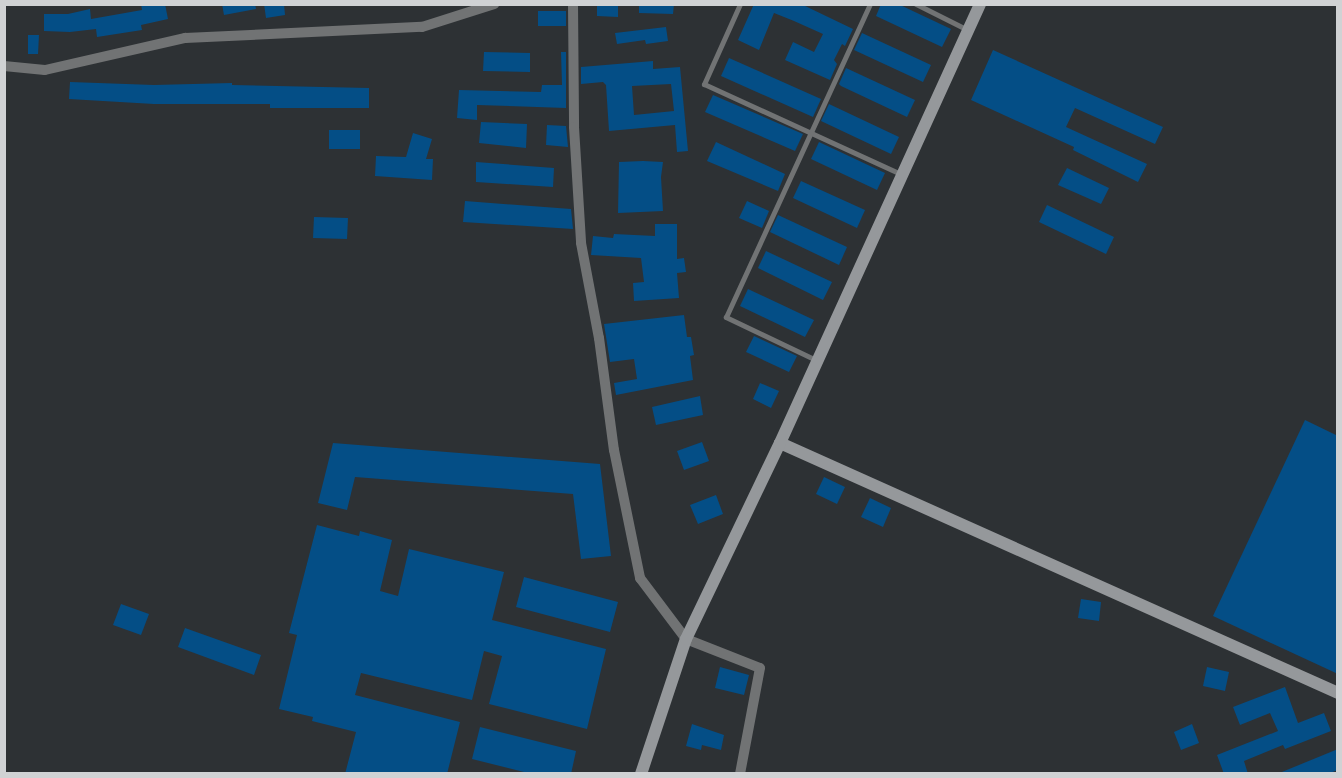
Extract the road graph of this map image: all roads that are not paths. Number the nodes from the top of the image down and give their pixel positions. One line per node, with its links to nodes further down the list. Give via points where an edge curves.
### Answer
1 (494, 4): 8 (street, via 422,27 185,38 45,70)
2 (573, 4): 13 (street, via 574,128 581,243 614,450 640,578)
3 (740, 4): 9 (lane, via 704,84)
4 (870, 4): 9 (lane)
5 (916, 4): 7 (lane)
6 (980, 4): 7 (street)
7 (968, 30): 10 (street)
8 (4, 66)
9 (811, 132): 10 (lane); 11 (lane, via 726,317)
10 (903, 175): 11 (street)
11 (817, 361): 12 (street)
12 (780, 443): 13 (street); 14 (street)
13 (686, 639): 15 (street); 16 (street, via 760,668)
14 (1338, 693)
15 (641, 774)
16 (740, 774)

